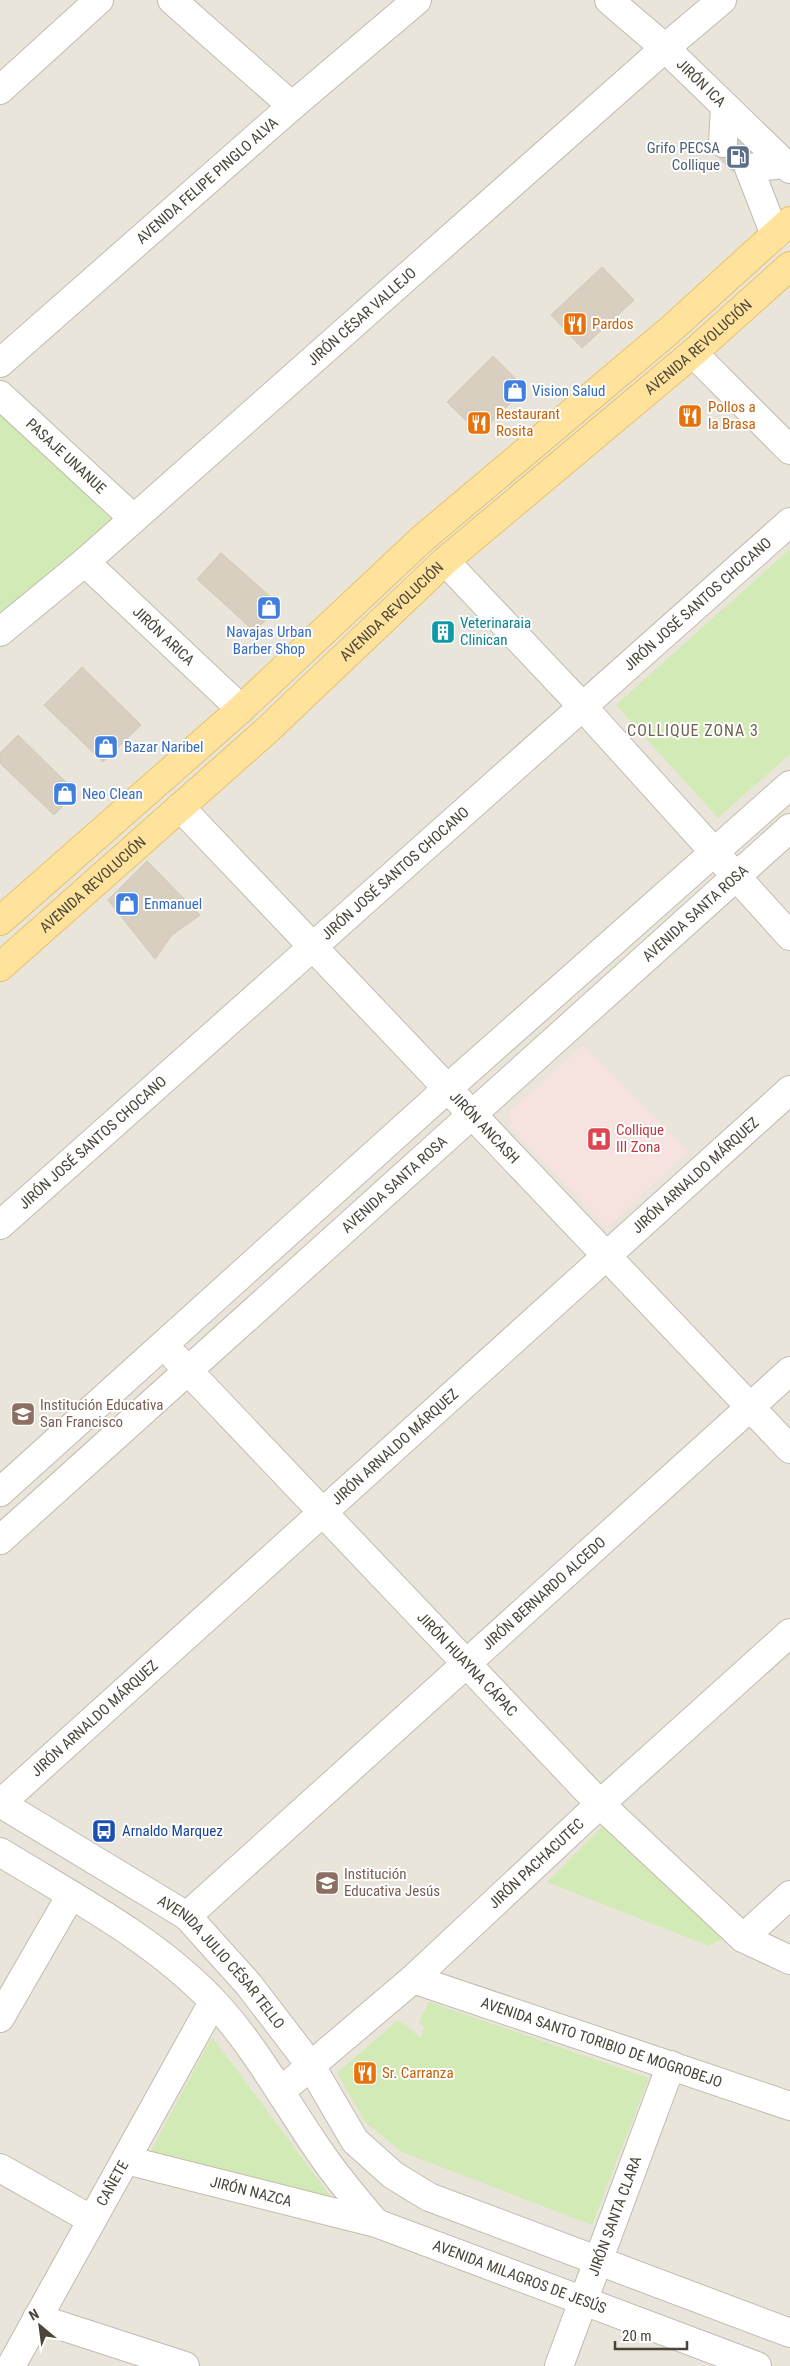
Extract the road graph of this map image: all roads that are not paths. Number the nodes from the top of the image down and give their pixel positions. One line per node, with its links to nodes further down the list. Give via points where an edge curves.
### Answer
1 (99, 0): 7 (street)
2 (172, 0): 8 (street)
3 (417, 0): 8 (street, AVENIDA FELIPE PINGLO ALVA)
4 (609, 0): 6 (street, JIRÓN ICA)
5 (722, 0): 6 (street, JIRÓN CÉSAR VALLEJO)
6 (665, 48): 9 (street, JIRÓN ICA); 18 (street, JIRÓN CÉSAR VALLEJO)
7 (0, 90)
8 (292, 106): 15 (street, AVENIDA FELIPE PINGLO ALVA)
9 (725, 107): 10 (street); 11 (street, JIRÓN ICA)
10 (723, 143)
11 (787, 166): 12 (street, via 749,168)
12 (782, 228): 24 (main road, AVENIDA REVOLUCIÓN, via 670,330 422,539)
13 (790, 266): 14 (main road, AVENIDA REVOLUCIÓN)
14 (693, 352): 17 (street); 20 (main road, AVENIDA REVOLUCIÓN)
15 (0, 363)
16 (0, 395): 18 (street, PASAJE UNANUE)
17 (790, 450)
18 (133, 518): 21 (street, JIRÓN CÉSAR VALLEJO)
19 (790, 522): 23 (street, JIRÓN JOSÉ SANTOS CHOCANO)
20 (445, 561): 23 (street); 26 (main road, AVENIDA REVOLUCIÓN, via 272,726)
21 (85, 562): 22 (street, JIRÓN CÉSAR VALLEJO); 24 (street, JIRÓN ARICA)
22 (0, 632)
23 (583, 707): 28 (street); 32 (street, JIRÓN JOSÉ SANTOS CHOCANO)
24 (241, 709): 30 (main road, AVENIDA REVOLUCIÓN)
25 (790, 785): 28 (street)
26 (180, 807): 32 (street, JIRÓN ANCASH); 33 (main road, AVENIDA REVOLUCIÓN)
27 (790, 828): 29 (street, AVENIDA SANTA ROSA)
28 (714, 852): 29 (street); 34 (street)
29 (736, 877): 31 (street); 36 (street, AVENIDA SANTA ROSA)
30 (0, 921)
31 (790, 936)
32 (313, 947): 34 (street, JIRÓN ANCASH); 37 (street, JIRÓN JOSÉ SANTOS CHOCANO)
33 (0, 967)
34 (448, 1088): 36 (street, JIRÓN ANCASH); 39 (street)
35 (790, 1090): 38 (street, JIRÓN ARNALDO MÁRQUEZ)
36 (473, 1115): 38 (street, JIRÓN ANCASH); 40 (street, AVENIDA SANTA ROSA)
37 (0, 1225)
38 (606, 1256): 42 (street, JIRÓN ANCASH); 45 (street, JIRÓN ARNALDO MÁRQUEZ)
39 (163, 1346): 40 (street, JIRÓN HUAYNA CÁPAC); 44 (street)
40 (188, 1370): 45 (street, JIRÓN HUAYNA CÁPAC); 46 (street, AVENIDA SANTA ROSA)
41 (790, 1371): 42 (street, JIRÓN BERNARDO ALCEDO)
42 (750, 1407): 43 (street, JIRÓN ANCASH); 48 (street, JIRÓN BERNARDO ALCEDO)
43 (790, 1449)
44 (0, 1492)
45 (322, 1512): 48 (street, JIRÓN HUAYNA CÁPAC); 49 (street, JIRÓN ARNALDO MÁRQUEZ)
46 (0, 1540)
47 (790, 1633): 50 (street, JIRÓN PACHACUTEC)
48 (466, 1665): 50 (street, JIRÓN HUAYNA CÁPAC); 54 (street, JIRÓN BERNARDO ALCEDO)
49 (0, 1803): 54 (street, AVENIDA JULIO CÉSAR TELLO)
50 (600, 1804): 55 (street, JIRÓN HUAYNA CÁPAC); 57 (street, JIRÓN PACHACUTEC)
51 (0, 1852): 52 (street, AVENIDA JULIO CÉSAR TELLO)
52 (71, 1895): 58 (street, AVENIDA JULIO CÉSAR TELLO, via 174,1963); 59 (street)
53 (790, 1895): 55 (street)
54 (187, 1916): 61 (street, AVENIDA JULIO CÉSAR TELLO, via 249,1984)
55 (743, 1938): 56 (street, JIRÓN HUAYNA CÁPAC)
56 (790, 1960)
57 (413, 1979): 60 (street, AVENIDA SANTO TORIBIO DE MOGROBEJO); 61 (street, JIRÓN PACHACUTEC)
58 (213, 2002): 62 (street, AVENIDA JULIO CÉSAR TELLO, via 245,2039); 64 (street, CAÑETE)
59 (0, 2018)
60 (671, 2065): 63 (street, AVENIDA SANTO TORIBIO DE MOGROBEJO); 69 (street, JIRÓN SANTA CLARA)
61 (310, 2066): 62 (street, JIRÓN PACHACUTEC); 69 (street, AVENIDA JULIO CÉSAR TELLO, via 355,2141 393,2175 428,2197)
62 (281, 2091): 66 (street, AVENIDA JULIO CÉSAR TELLO, via 323,2158)
63 (790, 2106)
64 (126, 2160): 67 (street, CAÑETE); 68 (street, JIRÓN NAZCA)
65 (0, 2168): 67 (street)
66 (350, 2192): 68 (street, AVENIDA MILAGROS DE JESÚS)
67 (92, 2220): 71 (street, CAÑETE)
68 (376, 2223): 70 (street, AVENIDA MILAGROS DE JESÚS)
69 (597, 2261): 70 (street, JIRÓN SANTA CLARA); 72 (street)
70 (584, 2301): 75 (street, JIRÓN SANTA CLARA); 76 (street, AVENIDA MILAGROS DE JESÚS)
71 (38, 2318): 73 (street, CAÑETE); 74 (street)
72 (790, 2333)
73 (11, 2366)
74 (185, 2366)
75 (559, 2366)
76 (757, 2366)

